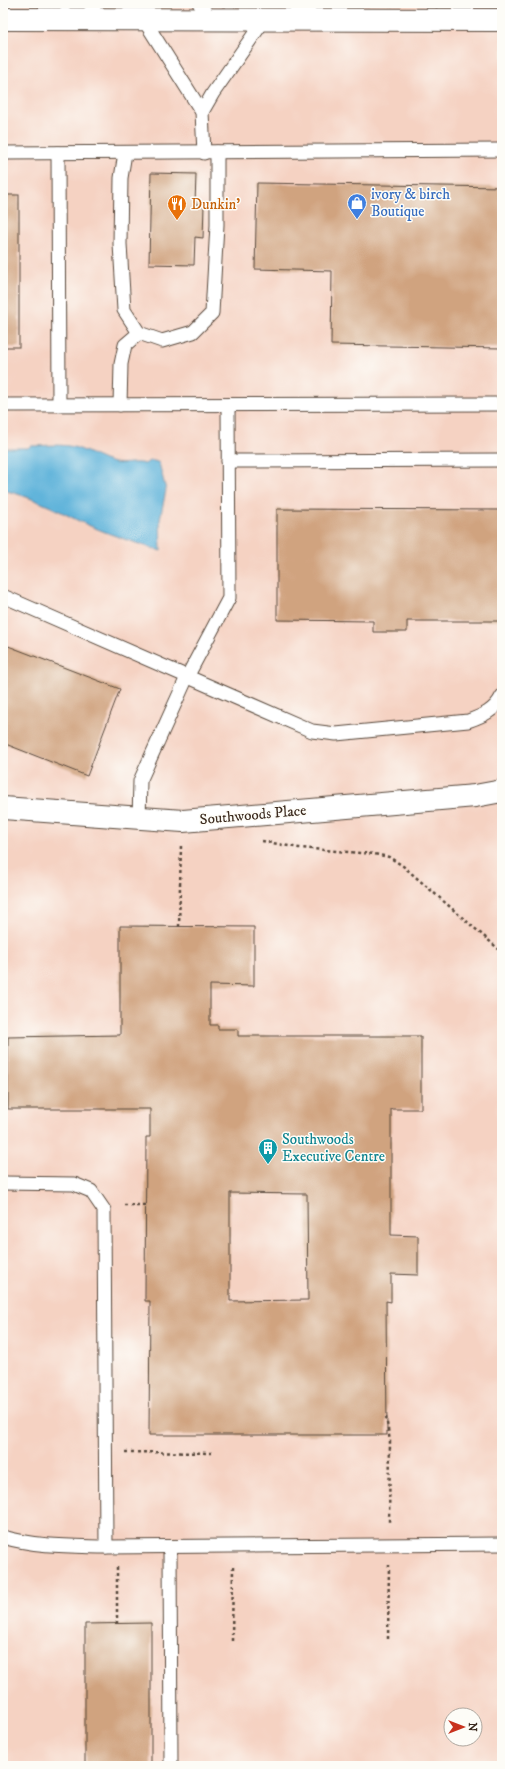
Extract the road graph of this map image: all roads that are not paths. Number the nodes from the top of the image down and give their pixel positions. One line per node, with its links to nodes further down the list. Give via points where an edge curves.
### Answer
1 (91, 11): 3 (main road); 4 (main road)
2 (205, 11): 4 (main road); 5 (main road)
3 (3, 19)
4 (144, 20): 7 (lane)
5 (264, 20): 6 (main road); 7 (lane, via 213,92)
6 (502, 20)
7 (202, 112): 13 (lane)
8 (502, 150): 9 (lane)
9 (218, 152): 13 (lane); 14 (lane, via 218,225 212,313 193,332 162,341)
10 (3, 153): 11 (lane)
11 (58, 153): 12 (lane); 17 (lane)
12 (125, 153): 13 (lane); 14 (lane, via 121,178 120,244 124,310)
13 (204, 153)
14 (139, 333): 18 (lane, via 125,345 121,364)
15 (502, 404): 19 (lane)
16 (3, 405): 17 (lane)
17 (59, 405): 18 (lane)
18 (120, 405): 19 (lane)
19 (228, 405): 21 (lane)
20 (502, 460): 21 (lane)
21 (228, 462): 23 (lane, via 229,598)
22 (3, 596): 23 (lane)
23 (187, 677): 24 (lane, via 312,731 336,734 468,721 485,715 498,704); 27 (lane, via 140,781)
24 (502, 696)
25 (502, 791): 27 (main road, Southwoods Place, via 475,796 191,820)
26 (3, 808): 27 (main road, Southwoods Place)
27 (139, 819)
28 (3, 1184): 31 (lane, via 74,1184 91,1191 104,1210)
29 (3, 1537): 31 (lane, via 46,1546)
30 (502, 1544): 32 (lane)
31 (106, 1547): 32 (lane)
32 (170, 1547): 33 (lane)
33 (171, 1766)

